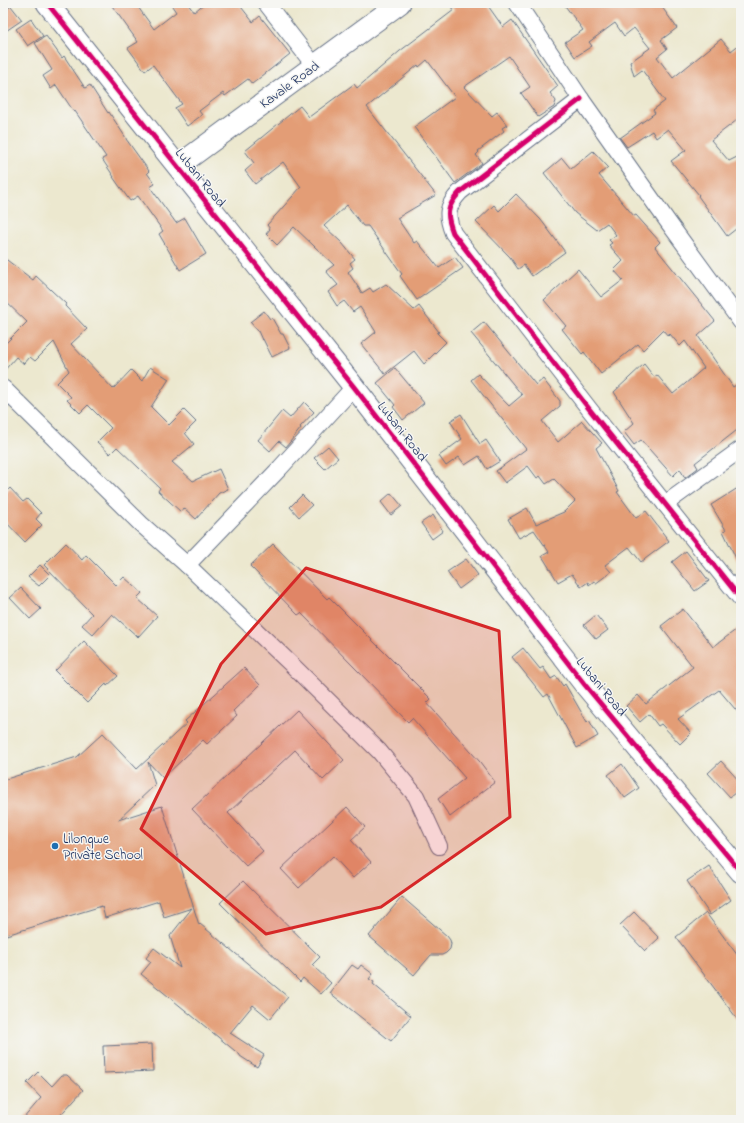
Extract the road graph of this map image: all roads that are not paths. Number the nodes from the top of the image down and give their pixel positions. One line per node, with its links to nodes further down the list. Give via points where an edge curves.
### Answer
1 (47, 3): 7 (street, Lubani Road)
2 (266, 3): 5 (street)
3 (400, 3): 5 (street, Kavale Road)
4 (518, 3): 6 (street)
5 (314, 65): 7 (street, Kavale Road)
6 (581, 99): 8 (street); 12 (street, via 460,192 452,200 448,211 449,222 458,240)
7 (178, 166): 9 (street, Lubani Road)
8 (741, 322)
9 (354, 387): 13 (street); 16 (street, Lubani Road, via 585,684)
10 (3, 388): 13 (street, via 141,524)
11 (741, 449): 12 (street)
12 (665, 504): 14 (street)
13 (187, 565): 15 (street, via 379,751 416,796)
14 (741, 599)
15 (439, 846)
16 (741, 872)

